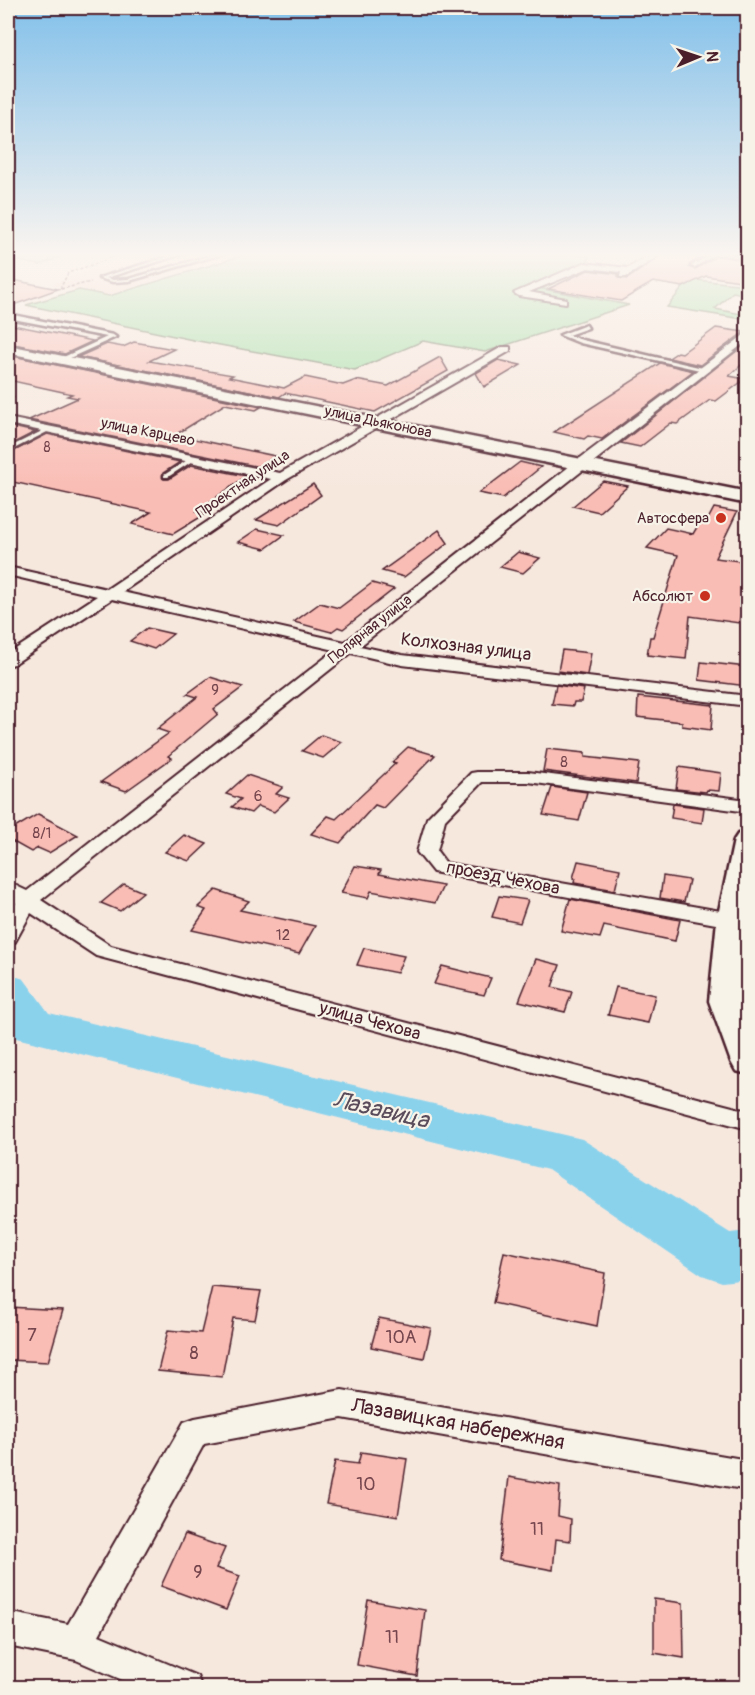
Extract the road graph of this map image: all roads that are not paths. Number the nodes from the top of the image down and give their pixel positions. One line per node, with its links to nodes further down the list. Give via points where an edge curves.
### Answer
1 (85, 332): 6 (lane, via 113,338)
2 (571, 332): 7 (lane, via 563,335)
3 (747, 335): 7 (street, Полярная улица)
4 (8, 349): 6 (main road, улица Дьяконова)
5 (506, 349): 9 (street, Проектная улица)
6 (61, 360): 9 (main road, улица Дьяконова)
7 (704, 369): 13 (street, Полярная улица)
8 (8, 421): 10 (street, улица Карцево)
9 (376, 421): 13 (main road, улица Дьяконова); 15 (street, Проектная улица)
10 (50, 429): 11 (lane); 12 (street, улица Карцево)
11 (8, 450)
12 (194, 458): 14 (lane); 15 (street, улица Карцево)
13 (579, 465): 16 (main road, улица Дьяконова); 19 (street, Полярная улица)
14 (166, 476)
15 (282, 477): 18 (street, Проектная улица)
16 (747, 498)
17 (8, 571): 18 (street, Колхозная улица)
18 (110, 594): 19 (street, Колхозная улица); 20 (street, Проектная улица)
19 (348, 647): 21 (street, Колхозная улица, via 402,660); 25 (street, Полярная улица)
20 (8, 661)
21 (747, 701)
22 (747, 806): 26 (street, проезд Чехова, via 528,777 477,777 436,818 427,852 440,868)
23 (747, 840): 26 (main road)
24 (8, 888): 25 (street, улица Чехова)
25 (27, 901): 27 (street, Полярная улица); 29 (street, улица Чехова, via 104,951)
26 (732, 920): 28 (main road, via 725,1001)
27 (8, 937)
28 (747, 1062)
29 (747, 1120)
30 (747, 1475): 32 (street, Лазавицкая набережная, via 342,1404 195,1432)
31 (8, 1629): 32 (street)
32 (76, 1643): 33 (street)
33 (185, 1688)

